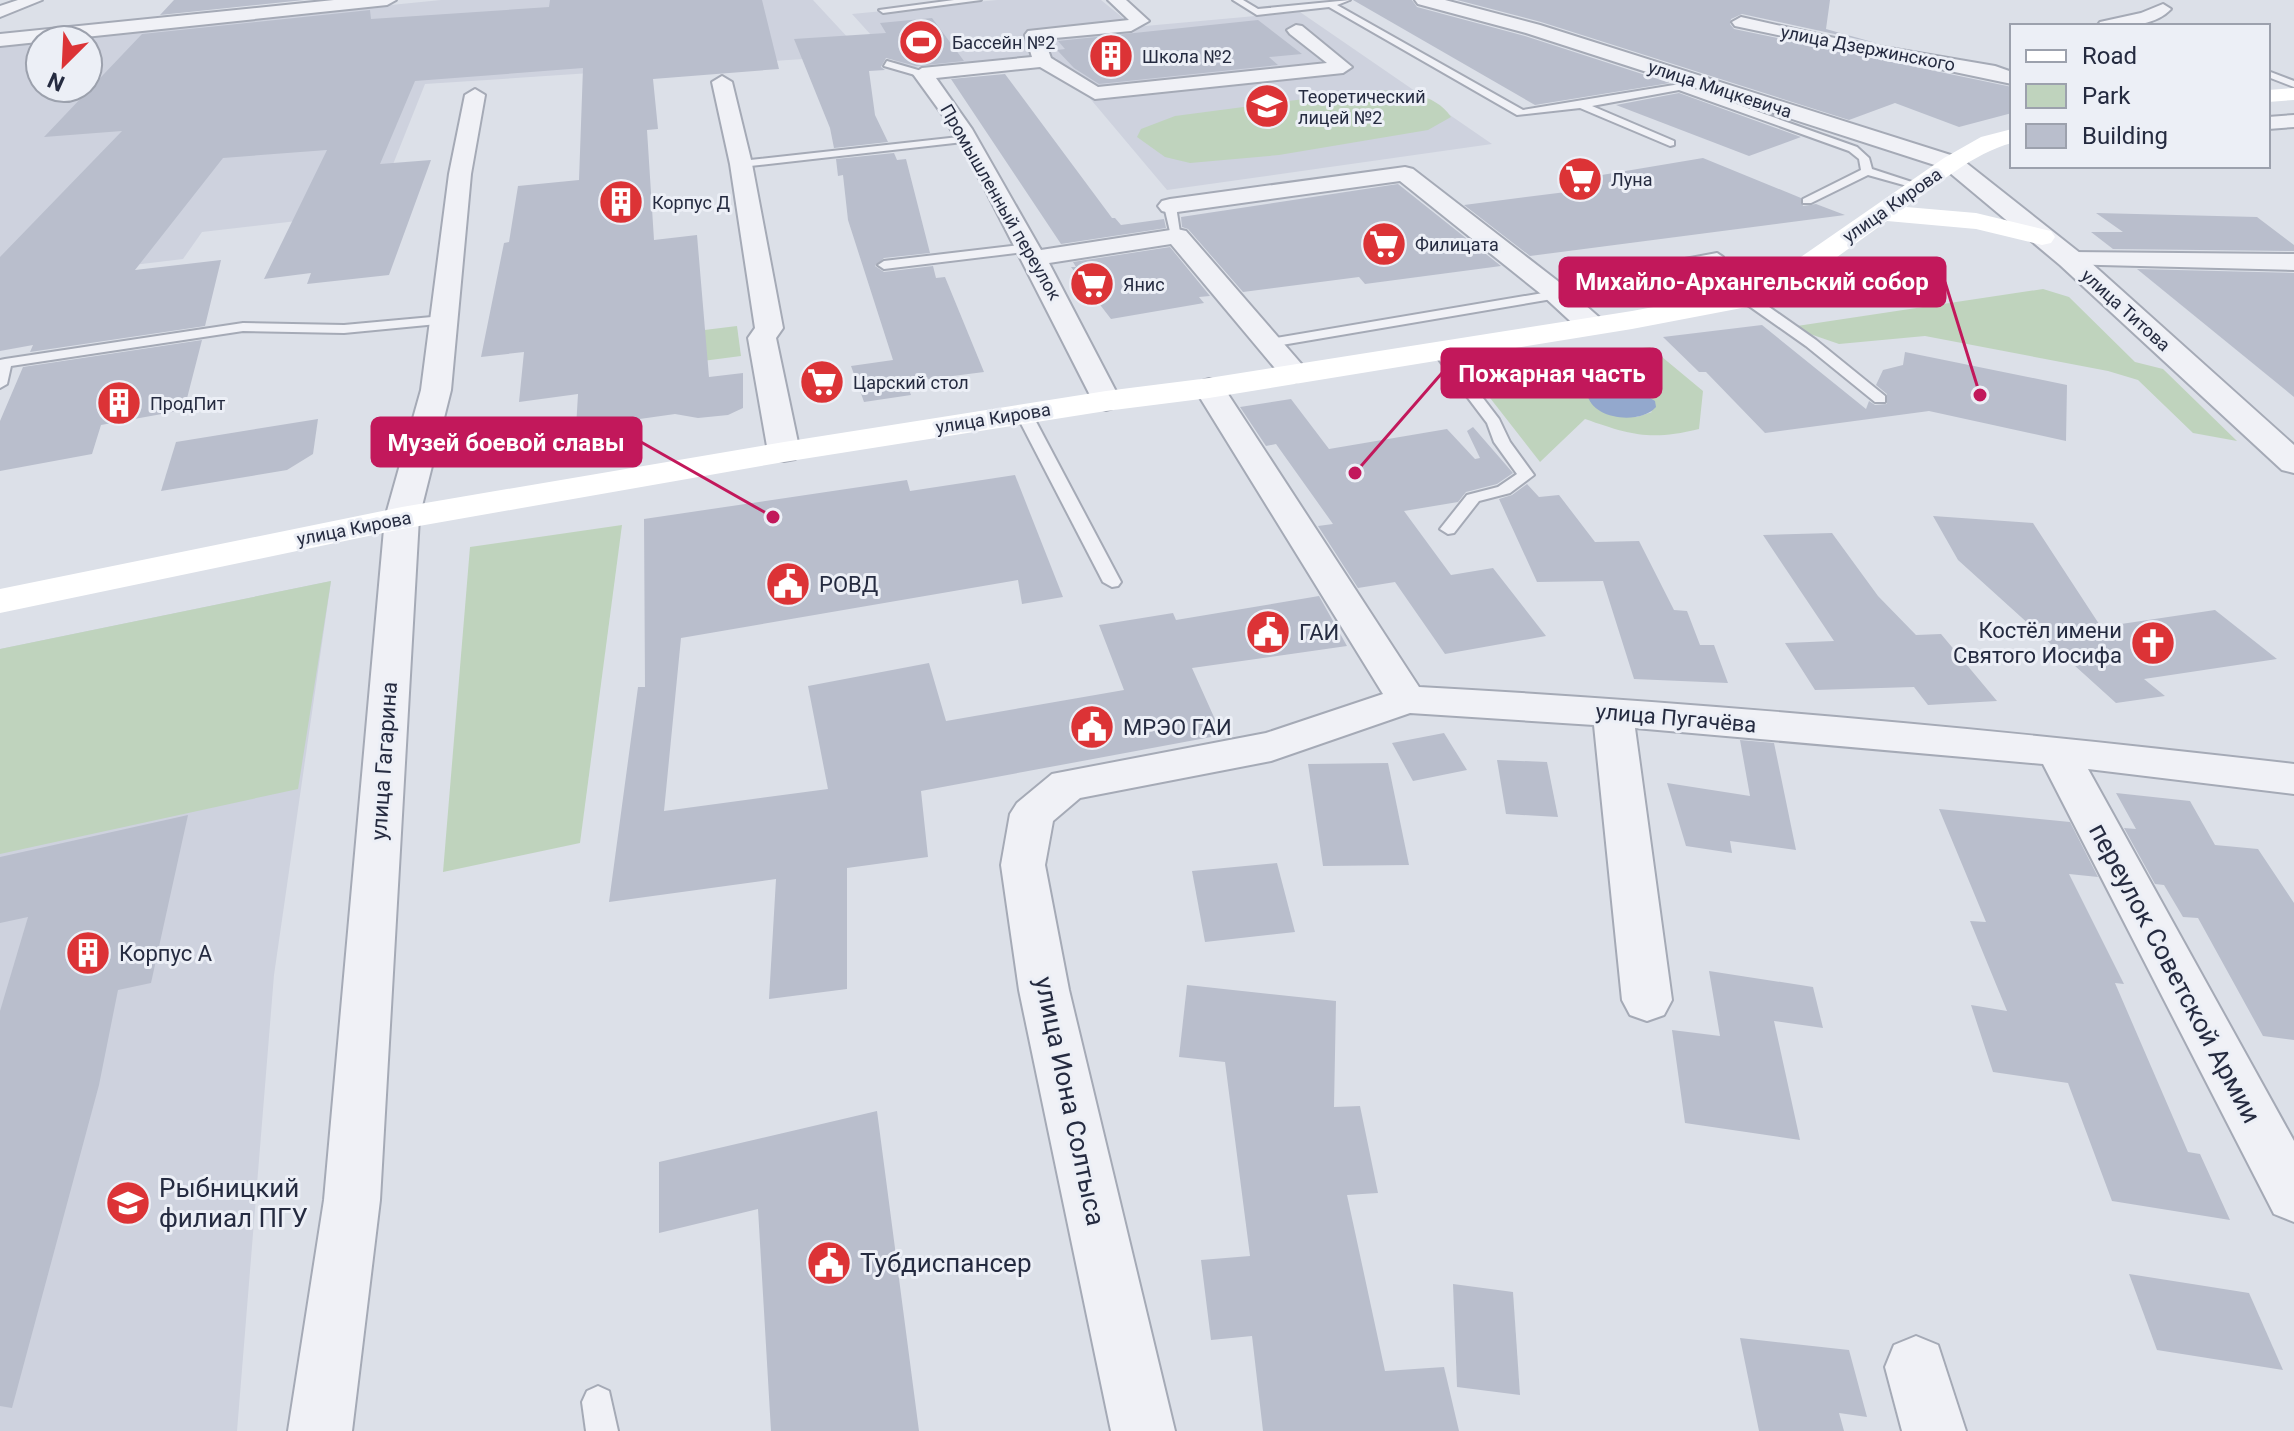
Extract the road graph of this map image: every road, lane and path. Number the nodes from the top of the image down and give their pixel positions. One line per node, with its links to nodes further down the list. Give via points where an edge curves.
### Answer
1 (34, 0): 11 (street)
2 (387, 0): 15 (street)
3 (977, 0): 10 (lane)
4 (1116, 0): 16 (street, via 1140,21 1034,35)
5 (1237, 0): 8 (lane, via 1257,12)
6 (1346, 0): 8 (lane)
7 (1424, 0): 34 (street, улица Мицкевича, via 1549,34)
8 (1330, 4): 28 (lane, via 1521,113)
9 (2163, 9): 13 (street)
10 (883, 10)
11 (0, 12)
12 (1741, 22): 20 (street, улица Дзержинского)
13 (2115, 24)
14 (1296, 30): 19 (street, via 1343,67 1095,93)
15 (0, 40)
16 (1043, 61): 19 (street); 22 (street, Промышленный переулок)
17 (2010, 62): 20 (street, улица Дзержинского, via 1998,67)
18 (887, 64): 22 (lane)
19 (1064, 74): 22 (street)
20 (2003, 75)
21 (2270, 75): 24 (lane)
22 (928, 81): 32 (street, Промышленный переулок)
23 (722, 82): 35 (street)
24 (2294, 84)
25 (2294, 94): 27 (main road)
26 (475, 95): 50 (street, улица Гагарина)
27 (2270, 96)
28 (1581, 105): 33 (lane); 36 (lane, via 1680,87 1853,149 1864,158)
29 (2294, 121): 30 (street)
30 (2270, 123)
31 (2010, 137): 34 (main road)
32 (968, 139): 35 (lane); 43 (street, Промышленный переулок)
33 (1670, 143)
34 (1952, 163): 37 (main road, улица Кирова); 42 (street, улица Титова)
35 (741, 164): 60 (street, via 769,328 762,338)
36 (1867, 171): 37 (lane); 38 (lane)
37 (1918, 186): 40 (main road, улица Кирова)
38 (1807, 201)
39 (1170, 206): 41 (lane); 48 (street, via 1405,174)
40 (1882, 213): 42 (main road, via 1976,221); 49 (main road, улица Кирова, via 1805,267)
41 (1177, 236): 43 (street); 52 (street)
42 (2042, 237): 45 (street, улица Титова)
43 (1032, 253): 47 (lane); 58 (street, Промышленный переулок)
44 (1717, 257): 48 (lane)
45 (2070, 259): 46 (street); 61 (street, улица Титова)
46 (2294, 262)
47 (884, 265)
48 (1554, 291): 51 (street); 52 (lane)
49 (1747, 298): 51 (main road, улица Кирова); 57 (lane)
50 (443, 320): 55 (lane, via 344,329 243,327 5,363); 62 (street, улица Гагарина, via 436,390)
51 (1591, 325): 53 (main road, улица Кирова)
52 (1270, 343): 54 (street)
53 (1438, 349): 54 (main road, улица Кирова); 63 (lane, via 1494,422 1526,475 1504,490 1473,498)
54 (1294, 373): 56 (main road, улица Кирова)
55 (0, 384)
56 (1209, 388): 58 (main road, улица Кирова); 66 (street)
57 (1880, 399)
58 (1106, 401): 59 (main road, улица Кирова)
59 (1024, 414): 60 (main road, улица Кирова); 64 (lane)
60 (784, 452): 62 (main road, улица Кирова)
61 (2294, 463)
62 (402, 518): 65 (main road, улица Кирова); 74 (street, улица Гагарина, via 352,1200)
63 (1448, 529)
64 (1112, 582)
65 (0, 601)
66 (1407, 700): 67 (street, улица Пугачёва); 70 (street, улица Пугачёва, via 1271,747)
67 (1613, 713): 68 (street, улица Пугачёва); 71 (street)
68 (2057, 751): 69 (street, улица Пугачёва); 72 (street, переулок Советской Армии)
69 (2294, 779)
70 (1067, 785): 75 (street, улица Иона Солтыса, via 1032,814 1023,865 1044,990)
71 (1647, 1000)
72 (2294, 1195)
73 (1916, 1367): 76 (street)
74 (320, 1431)
75 (1143, 1431)
76 (1934, 1431)

